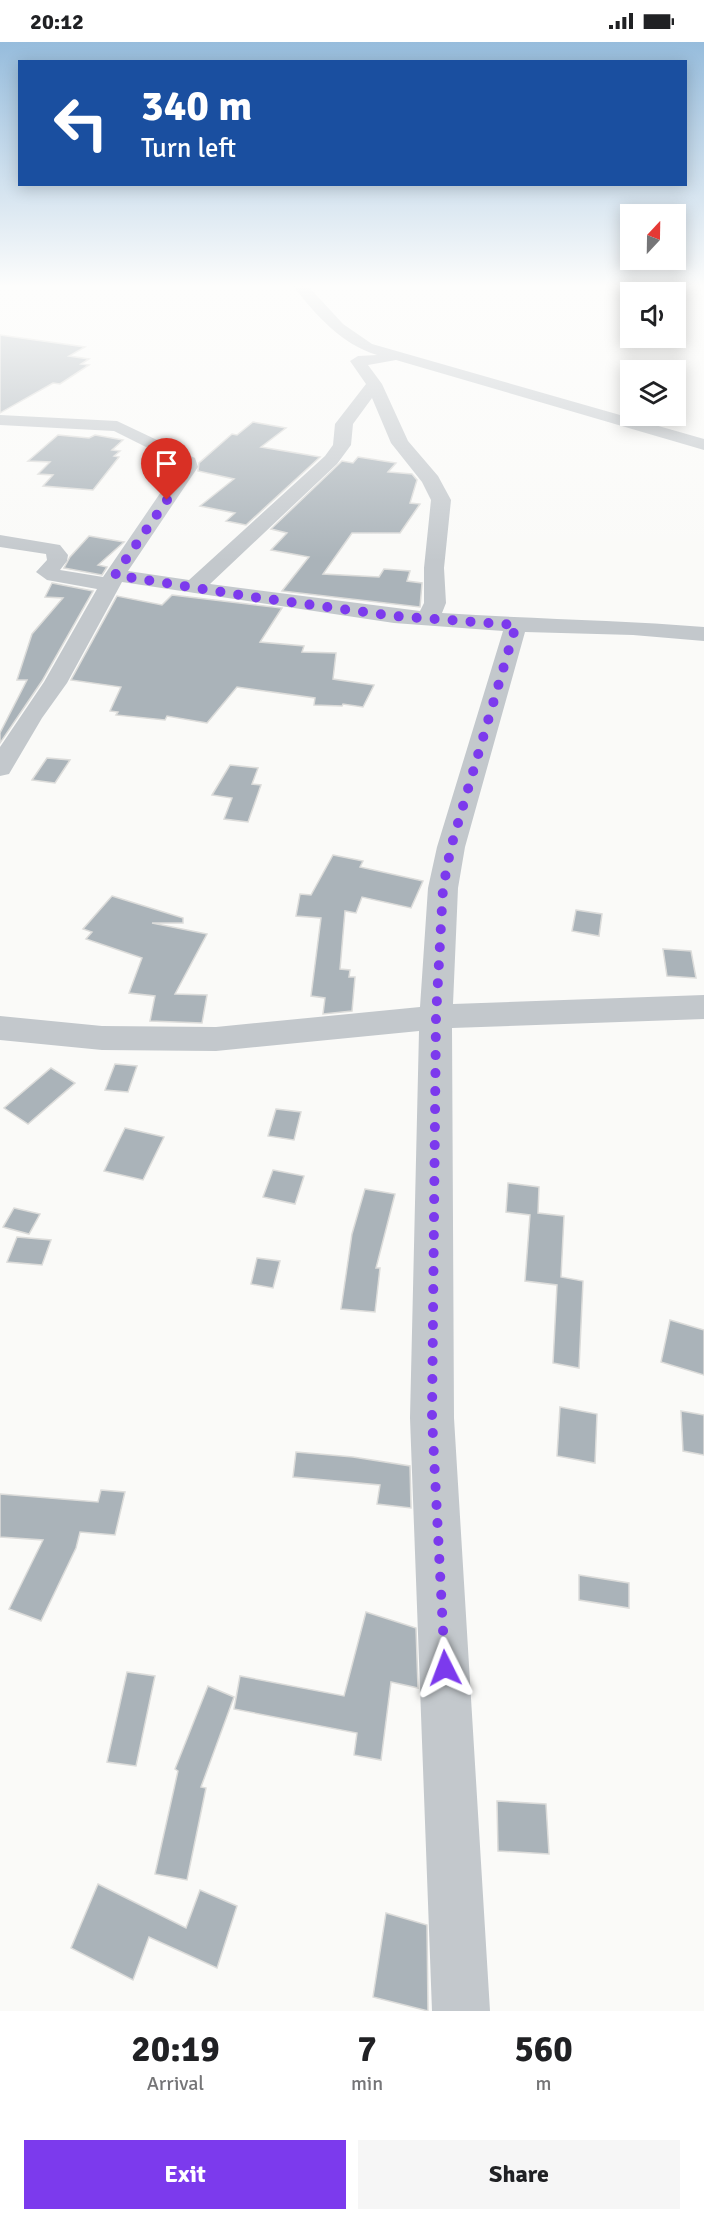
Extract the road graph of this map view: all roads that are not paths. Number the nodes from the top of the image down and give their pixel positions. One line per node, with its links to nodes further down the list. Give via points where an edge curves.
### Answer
1 (370, 378): 3 (street)
2 (477, 378): 5 (street)
3 (374, 384): 8 (street, via 344,424 342,445 331,460); 9 (street, via 400,443 431,480 441,500 434,568 435,603)
4 (0, 420): 7 (street, via 117,426 189,462 183,477)
5 (704, 445)
6 (0, 541): 7 (street, via 53,549 57,561 48,572 54,576)
7 (113, 579): 8 (street); 12 (street, via 65,666)
8 (194, 587): 9 (street)
9 (428, 619): 10 (street)
10 (516, 625): 11 (street); 14 (street, via 451,847 443,888)
11 (704, 634)
12 (0, 768)
13 (704, 1007): 14 (street)
14 (436, 1017): 15 (street, via 216,1039 102,1038); 16 (street, via 432,1418)
15 (0, 1028)
16 (461, 2011)

